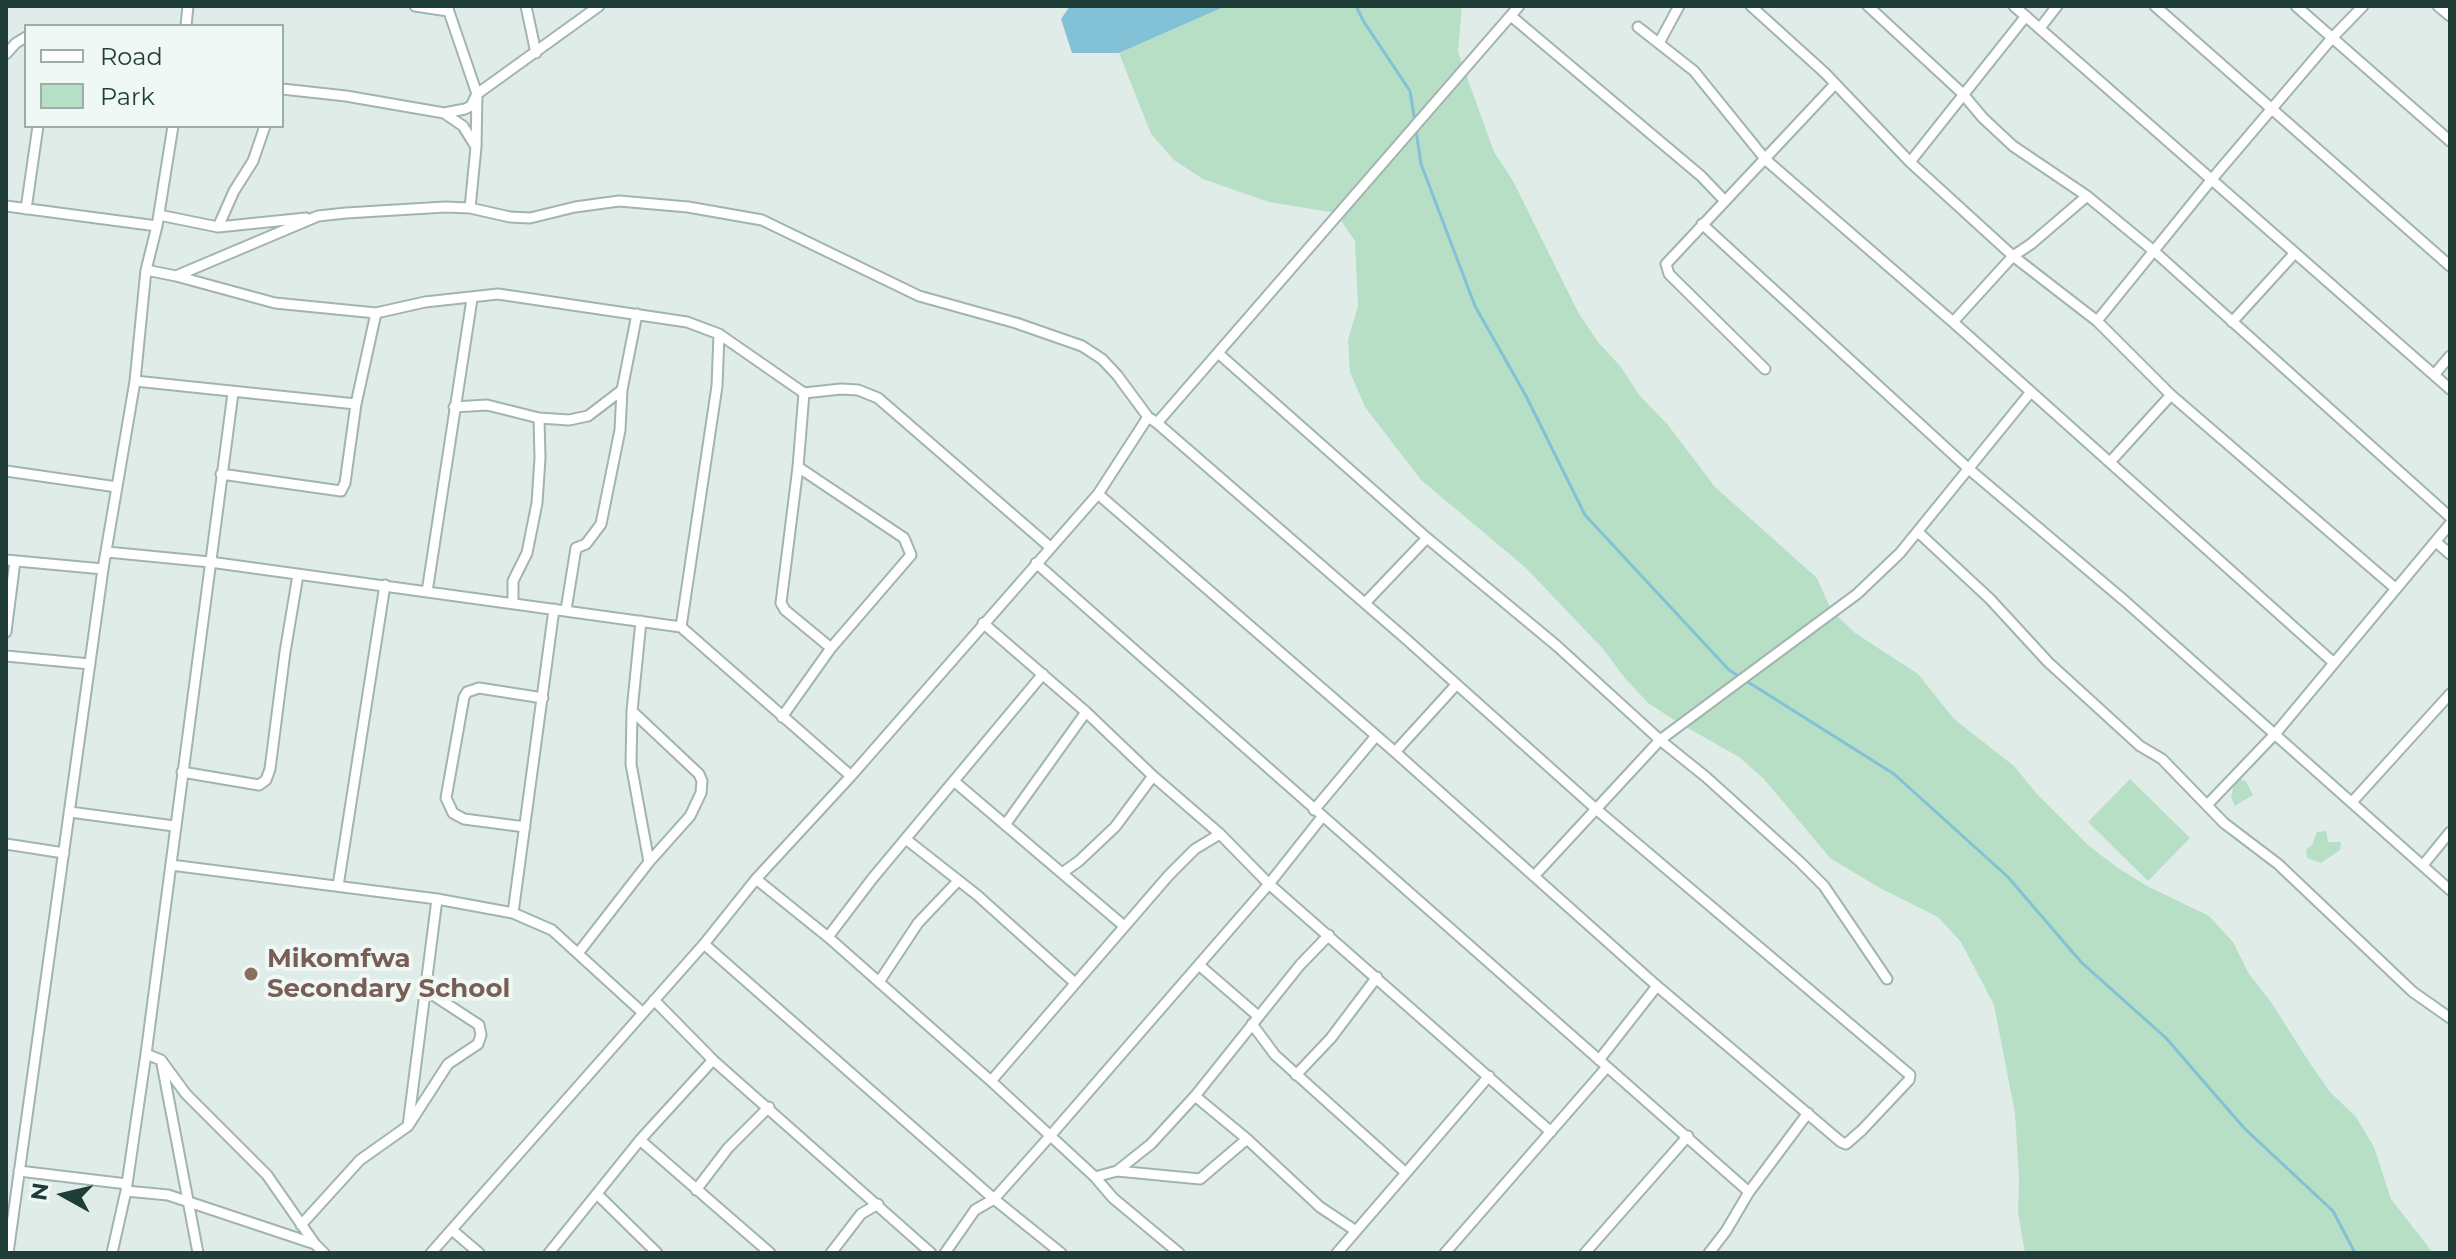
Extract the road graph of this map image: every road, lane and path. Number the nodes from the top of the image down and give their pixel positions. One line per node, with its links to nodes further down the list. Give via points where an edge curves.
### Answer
1 (415, 6): 14 (street)
2 (526, 6): 23 (street)
3 (599, 6): 23 (street)
4 (1519, 6): 15 (street)
5 (1679, 6): 22 (street)
6 (1751, 6): 25 (street)
7 (1868, 6): 27 (street)
8 (2014, 6): 16 (street)
9 (2057, 6): 19 (street)
10 (2155, 6): 29 (street)
11 (2296, 6): 21 (street)
12 (2363, 6): 21 (street)
13 (2438, 6): 17 (street)
14 (448, 8): 28 (street)
15 (1511, 16): 40 (street); 62 (street)
16 (2026, 16): 19 (street); 27 (street)
17 (2450, 16)
18 (1638, 27): 22 (street)
19 (2040, 28): 38 (street)
20 (24, 38): 24 (street)
21 (2332, 38): 29 (street); 34 (street)
22 (1659, 43): 36 (street, via 1694,71)
23 (536, 53): 28 (street)
24 (6, 54)
25 (1835, 84): 36 (street); 37 (street)
26 (284, 89): 30 (street)
27 (1962, 93): 37 (street); 39 (street, via 2013,146)
28 (477, 94): 30 (street, via 471,106); 35 (street)
29 (2272, 111): 38 (street); 52 (street)
30 (444, 113): 35 (street, via 463,126)
31 (38, 128): 43 (street)
32 (173, 128): 44 (street)
33 (264, 128): 48 (street)
34 (2450, 141)
35 (476, 147): 42 (street)
36 (1766, 160): 40 (street); 59 (street)
37 (1910, 162): 51 (street)
38 (2212, 179): 49 (street); 50 (street)
39 (2087, 196): 49 (street); 51 (street)
40 (1724, 200): 46 (street)
41 (6, 206): 43 (street)
42 (470, 208): 45 (street); 76 (street, via 530,218 619,201 762,220 919,296 1082,346 1102,359)
43 (26, 209): 47 (street)
44 (159, 215): 47 (street); 48 (street)
45 (318, 216): 48 (street); 54 (street)
46 (1702, 224): 64 (street, via 1667,260 1666,268); 79 (street)
47 (157, 226): 53 (street)
48 (218, 227)
49 (2155, 252): 58 (street); 60 (street)
50 (2294, 254): 60 (street); 65 (street)
51 (2013, 256): 58 (street); 59 (street)
52 (2450, 266)
53 (146, 270): 54 (street); 66 (street)
54 (176, 276): 56 (street, via 275,303)
55 (472, 299): 56 (street); 57 (street, via 498,294); 74 (street)
56 (376, 313): 73 (street)
57 (637, 314): 61 (street, via 687,322); 68 (street)
58 (2097, 321): 72 (street)
59 (1953, 322): 71 (street)
60 (2232, 322): 84 (street)
61 (719, 334): 70 (street); 106 (street, via 717,386)
62 (1218, 353): 76 (street); 87 (street)
63 (2450, 356): 65 (street)
64 (1765, 369)
65 (2434, 375): 67 (street)
66 (135, 381): 69 (street); 82 (street)
67 (2450, 389)
68 (622, 390): 75 (street, via 588,416); 103 (street, via 620,430 601,524 586,544 576,548)
69 (233, 393): 73 (street); 81 (street)
70 (804, 393): 78 (street); 89 (street, via 858,390 878,398)
71 (2030, 393): 77 (street); 79 (street)
72 (2171, 395): 77 (street); 98 (street)
73 (356, 404): 81 (street, via 341,491)
74 (454, 407): 75 (street, via 487,405); 99 (street)
75 (539, 418): 100 (street, via 537,503 527,553 513,581)
76 (1152, 420): 83 (street); 101 (street)
77 (2110, 462): 110 (street)
78 (798, 467): 108 (street, via 781,603); 108 (street, via 904,538 911,551 908,561)
79 (1970, 470): 86 (street); 119 (street)
80 (6, 471): 82 (street)
81 (221, 474): 93 (street)
82 (117, 487): 90 (street)
83 (1098, 494): 89 (street); 120 (street)
84 (2450, 517)
85 (2450, 524): 88 (street)
86 (1918, 532): 121 (street, via 1857,594); 128 (street, via 2048,662)
87 (1427, 538): 101 (street); 121 (street)
88 (2436, 542): 91 (street); 98 (street)
89 (1050, 547): 94 (street)
90 (107, 552): 93 (street); 95 (street)
91 (2450, 554)
92 (11, 560): 95 (street); 107 (street)
93 (210, 562): 96 (street); 123 (street)
94 (1036, 563): 105 (street); 131 (street)
95 (103, 569): 111 (street)
96 (298, 575): 97 (street); 123 (street, via 266,780 259,785)
97 (385, 585): 99 (street); 148 (street)
98 (2395, 588): 110 (street)
99 (427, 592): 100 (street)
100 (513, 603): 102 (street)
101 (1365, 603): 113 (street)
102 (554, 609): 103 (street); 115 (street)
103 (566, 610): 104 (street)
104 (641, 621): 106 (street); 116 (street)
105 (983, 623): 112 (street); 124 (street)
106 (681, 627): 118 (street)
107 (6, 632)
108 (831, 648): 118 (street)
109 (6, 656): 111 (street)
110 (2334, 663): 119 (street)
111 (90, 664): 130 (street)
112 (1043, 674): 117 (street); 126 (street)
113 (1456, 685): 122 (street); 129 (street)
114 (2450, 694): 127 (street)
115 (543, 698): 134 (street); 134 (street, via 479,688 467,692 446,798 453,813 464,819)
116 (632, 711): 140 (street, via 631,764); 140 (street, via 702,781 690,816)
117 (1086, 712): 125 (street); 132 (street)
118 (782, 717): 124 (street)
119 (2275, 734): 127 (street); 128 (street)
120 (1376, 736): 122 (street); 131 (street)
121 (1660, 740): 129 (street); 159 (street, via 1824,886)
122 (1395, 752): 144 (street)
123 (182, 772): 133 (street)
124 (851, 776): 145 (street)
125 (1153, 776): 136 (street); 143 (street, via 1115,827)
126 (955, 782): 132 (street); 137 (street)
127 (2353, 801): 142 (street)
128 (2208, 804): 166 (street, via 2335,915 2413,992)
129 (1596, 809): 144 (street); 177 (street, via 1910,1075 1846,1144)
130 (70, 812): 133 (street); 139 (street)
131 (1318, 814): 147 (street); 171 (street)
132 (1005, 825): 143 (street)
133 (174, 826): 141 (street)
134 (525, 827): 151 (street)
135 (2450, 832): 142 (street)
136 (1220, 834): 147 (street); 152 (street, via 1195,849)
137 (907, 840): 146 (street); 154 (street)
138 (6, 844): 139 (street)
139 (64, 853): 184 (street)
140 (649, 862): 156 (street)
141 (171, 865): 148 (street); 168 (street)
142 (2423, 865): 149 (street)
143 (1062, 873): 152 (street)
144 (1535, 875): 162 (street)
145 (756, 879): 154 (street); 155 (street)
146 (958, 881): 160 (street, via 918,923); 161 (street)
147 (1269, 884): 153 (street); 157 (street)
148 (338, 886): 150 (street)
149 (2450, 890)
150 (437, 899): 151 (street); 163 (street)
151 (513, 913): 156 (street, via 552,930)
152 (1124, 926): 161 (street)
153 (1329, 935): 158 (street); 167 (street)
154 (828, 937): 160 (street)
155 (704, 944): 164 (street); 193 (street)
156 (579, 952): 165 (street)
157 (1199, 965): 167 (street); 180 (street)
158 (1377, 977): 172 (street); 173 (street)
159 (1887, 979)
160 (879, 982): 174 (street)
161 (1075, 983): 174 (street)
162 (1657, 986): 171 (street); 177 (street)
163 (427, 991): 178 (street); 178 (street, via 479,1025 481,1035 478,1044 448,1064)
164 (654, 1000): 165 (street); 170 (street)
165 (643, 1013): 197 (street)
166 (2450, 1018)
167 (1255, 1020): 172 (street, via 1275,1055); 175 (street)
168 (146, 1054): 169 (street); 188 (street)
169 (161, 1060): 194 (street); 196 (street, via 186,1094 267,1175)
170 (713, 1060): 176 (street); 183 (street)
171 (1603, 1064): 179 (street); 181 (street)
172 (1296, 1075): 186 (street)
173 (1489, 1076): 179 (street); 186 (street)
174 (991, 1081): 180 (street)
175 (1195, 1096): 182 (street); 185 (street, via 1151,1144)
176 (769, 1107): 189 (street); 195 (street)
177 (1808, 1113): 190 (street)
178 (408, 1126): 196 (street, via 360,1160)
179 (1551, 1132): 215 (street)
180 (1051, 1135): 187 (street); 193 (street)
181 (1688, 1136): 190 (street); 216 (street)
182 (1247, 1139): 185 (street, via 1200,1179); 198 (street, via 1320,1207)
183 (640, 1140): 189 (street); 191 (street)
184 (19, 1171): 188 (street); 192 (street)
185 (1117, 1171): 187 (street)
186 (1406, 1173): 198 (street)
187 (1095, 1177): 213 (street)
188 (126, 1188): 194 (street); 202 (street)
189 (696, 1190): 208 (street)
190 (1749, 1192): 217 (street)
191 (597, 1194): 200 (street); 207 (street)
192 (11, 1197): 201 (street)
193 (994, 1199): 211 (street, via 975,1210); 212 (street)
194 (187, 1203): 199 (street); 203 (street)
195 (878, 1204): 209 (street, via 861,1214); 210 (street)
196 (301, 1225): 199 (street)
197 (452, 1230): 205 (street); 206 (street)
198 (1356, 1231): 214 (street)
199 (315, 1244): 204 (street)
200 (650, 1251)
201 (8, 1253)
202 (112, 1253)
203 (198, 1253)
204 (324, 1253)
205 (431, 1253)
206 (479, 1253)
207 (549, 1253)
208 (770, 1253)
209 (831, 1253)
210 (931, 1253)
211 (945, 1253)
212 (1061, 1253)
213 (1179, 1253)
214 (1337, 1253)
215 (1445, 1253)
216 (1585, 1253)
217 (1709, 1253)

